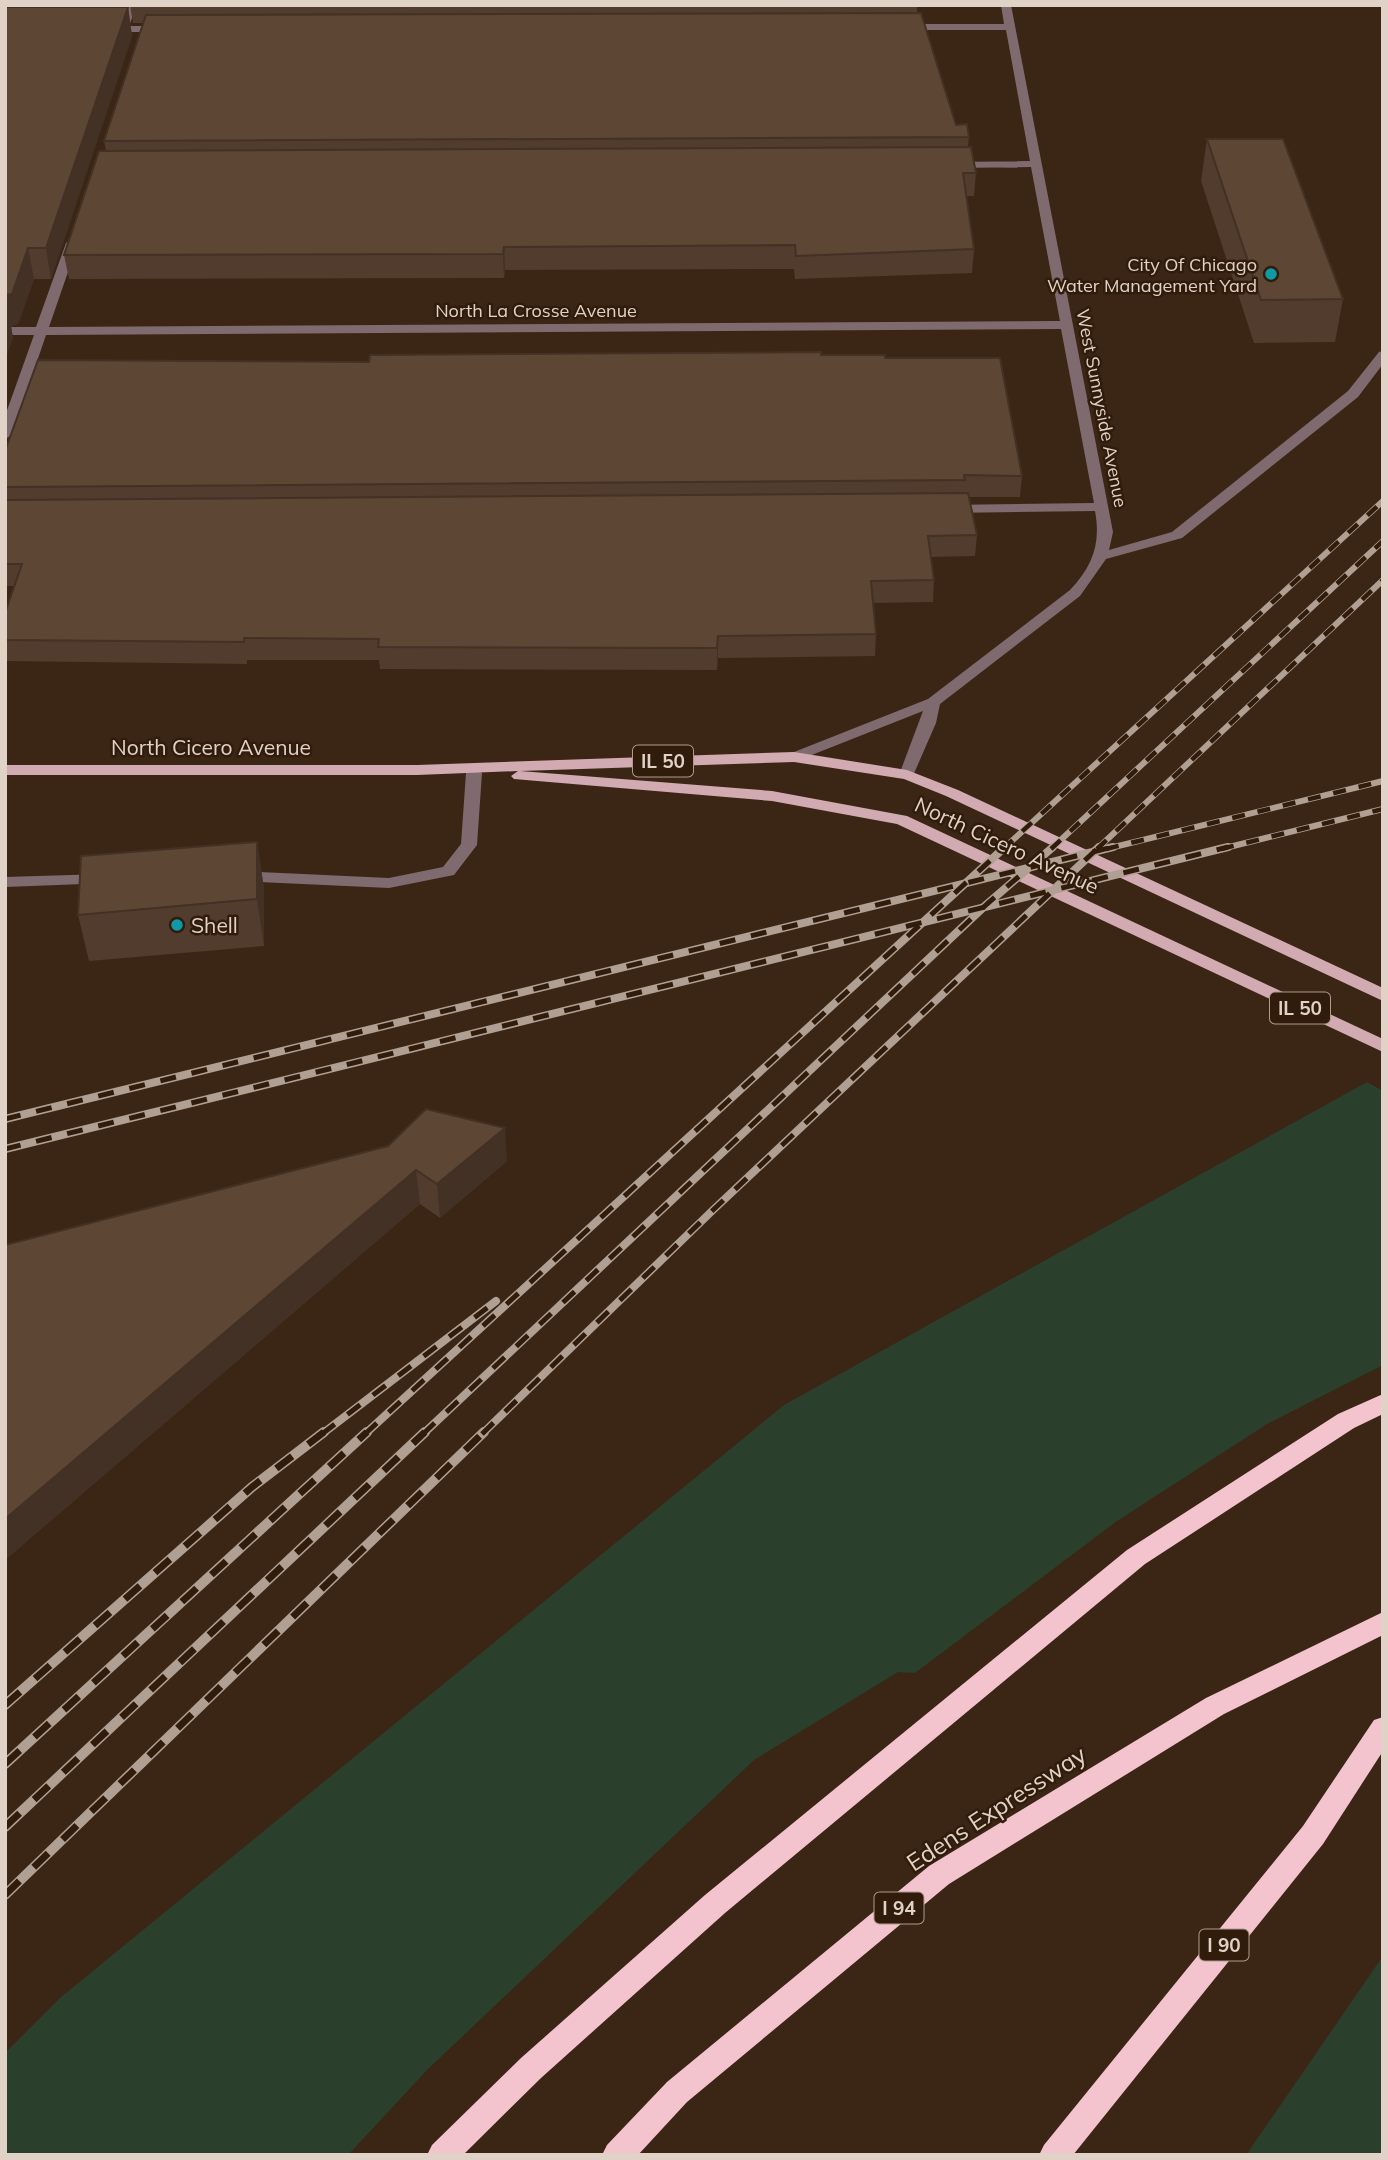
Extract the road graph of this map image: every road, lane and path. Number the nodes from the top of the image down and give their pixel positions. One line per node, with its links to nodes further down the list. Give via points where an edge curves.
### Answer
1 (132, 5): 7 (street)
2 (1006, 5): 4 (street, West Sunnyside Avenue)
3 (884, 27): 4 (street)
4 (1010, 27): 8 (street, West Sunnyside Avenue)
5 (171, 29): 7 (street, via 141,34)
6 (96, 30): 7 (street)
7 (122, 30)
8 (1036, 164): 9 (street); 11 (street, West Sunnyside Avenue)
9 (942, 165)
10 (75, 233): 12 (street)
11 (1067, 325): 12 (street, North La Crosse Avenue); 16 (street, West Sunnyside Avenue)
12 (43, 330): 13 (street, North La Crosse Avenue); 15 (street)
13 (5, 331)
14 (1383, 355): 18 (street, via 1353,394 1177,535)
15 (5, 435)
16 (1101, 508): 17 (street); 18 (street, West Sunnyside Avenue, via 1106,532)
17 (932, 509)
18 (1103, 555): 19 (street, via 1095,573 1075,593)
19 (933, 702): 20 (street); 24 (street)
20 (793, 757): 21 (main road, North Cicero Avenue / IL 50); 24 (main road, North Cicero Avenue / IL 50)
21 (417, 769): 22 (main road, North Cicero Avenue / IL 50); 23 (main road, North Cicero Avenue / IL 50)
22 (5, 770)
23 (474, 773): 25 (street, via 469,845 448,871 389,883); 29 (main road, North Cicero Avenue / IL 50, via 772,796 901,820)
24 (907, 775): 28 (main road, North Cicero Avenue / IL 50)
25 (223, 875)
26 (116, 878): 27 (street)
27 (5, 882)
28 (1383, 995)
29 (1383, 1046)
30 (1383, 1403): 33 (highway, via 1346,1420 1136,1557 715,1904 531,2067)
31 (1383, 1623): 34 (highway, Edens Expressway / I 94, via 1216,1706 939,1875 677,2092)
32 (1383, 1728): 35 (highway, I 90, via 1313,1835)
33 (442, 2155)
34 (617, 2155)
35 (1054, 2155)

